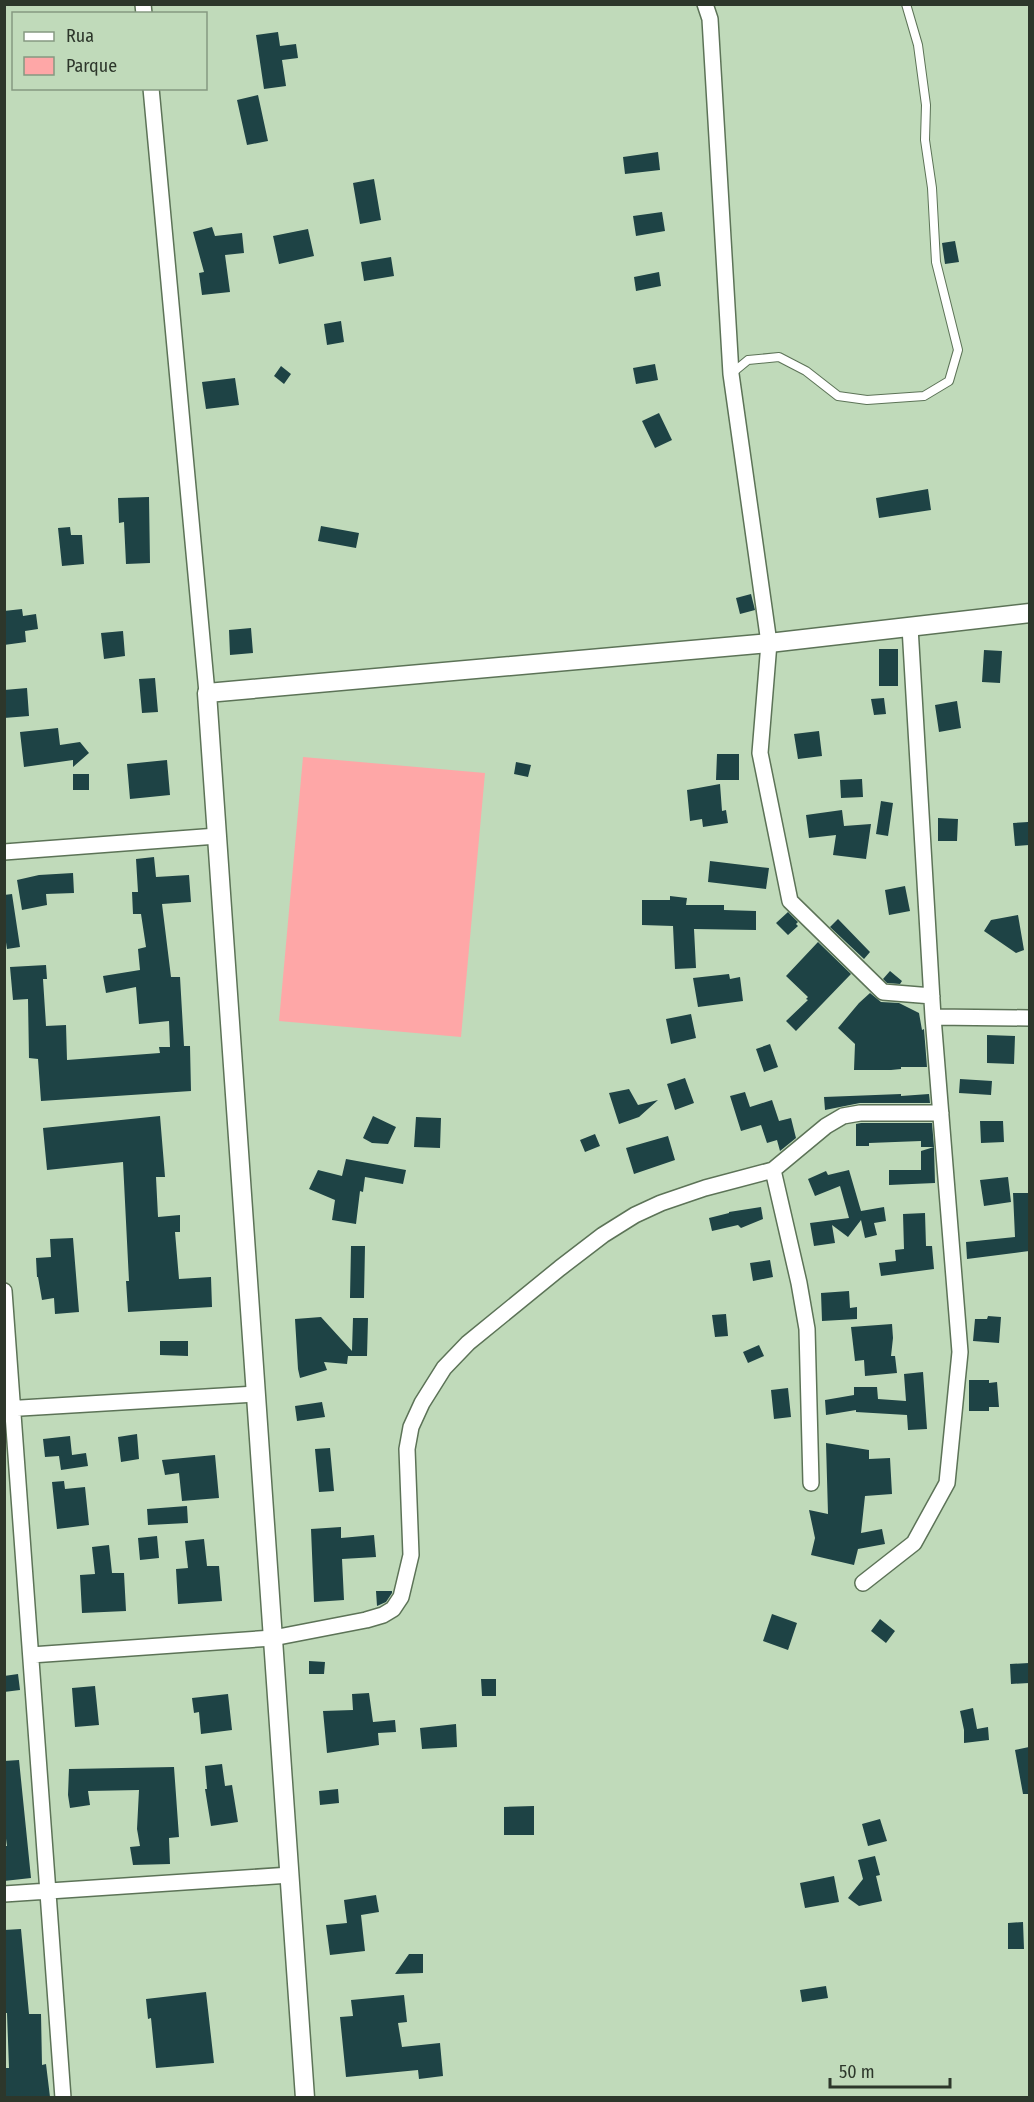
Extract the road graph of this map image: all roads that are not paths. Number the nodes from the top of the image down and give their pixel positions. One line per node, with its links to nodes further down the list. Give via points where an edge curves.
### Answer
1 (705, 4): 4 (street, via 710,19)
2 (906, 4): 4 (lane, via 918,45 926,105 925,140 936,262 958,350 949,381 924,396 867,400 838,396 806,371 779,357 748,360)
3 (151, 90): 8 (street)
4 (731, 374): 7 (street)
5 (1029, 613): 6 (street)
6 (910, 627): 7 (street); 11 (street)
7 (768, 643): 8 (street); 11 (street, via 760,753 790,901 883,992)
8 (207, 693): 9 (street)
9 (217, 836): 10 (street); 17 (street)
10 (4, 852)
11 (932, 996): 12 (street)
12 (933, 1017): 13 (street); 14 (street)
13 (1029, 1018)
14 (941, 1113): 15 (street, via 843,1116); 20 (street, via 960,1352 947,1483 914,1543)
15 (773, 1170): 19 (street, via 807,1329); 21 (street, via 705,1188 635,1215 577,1255 468,1342 444,1368 411,1427 407,1449 411,1555 401,1597 383,1615)
16 (4, 1291): 18 (street)
17 (256, 1394): 18 (street); 21 (street)
18 (9, 1409): 22 (street)
19 (811, 1483)
20 (863, 1583)
21 (273, 1638): 22 (street); 23 (street)
22 (31, 1655): 24 (street)
23 (290, 1875): 24 (street); 27 (street)
24 (48, 1892): 25 (street); 26 (street)
25 (4, 1894)
26 (63, 2097)
27 (305, 2097)

